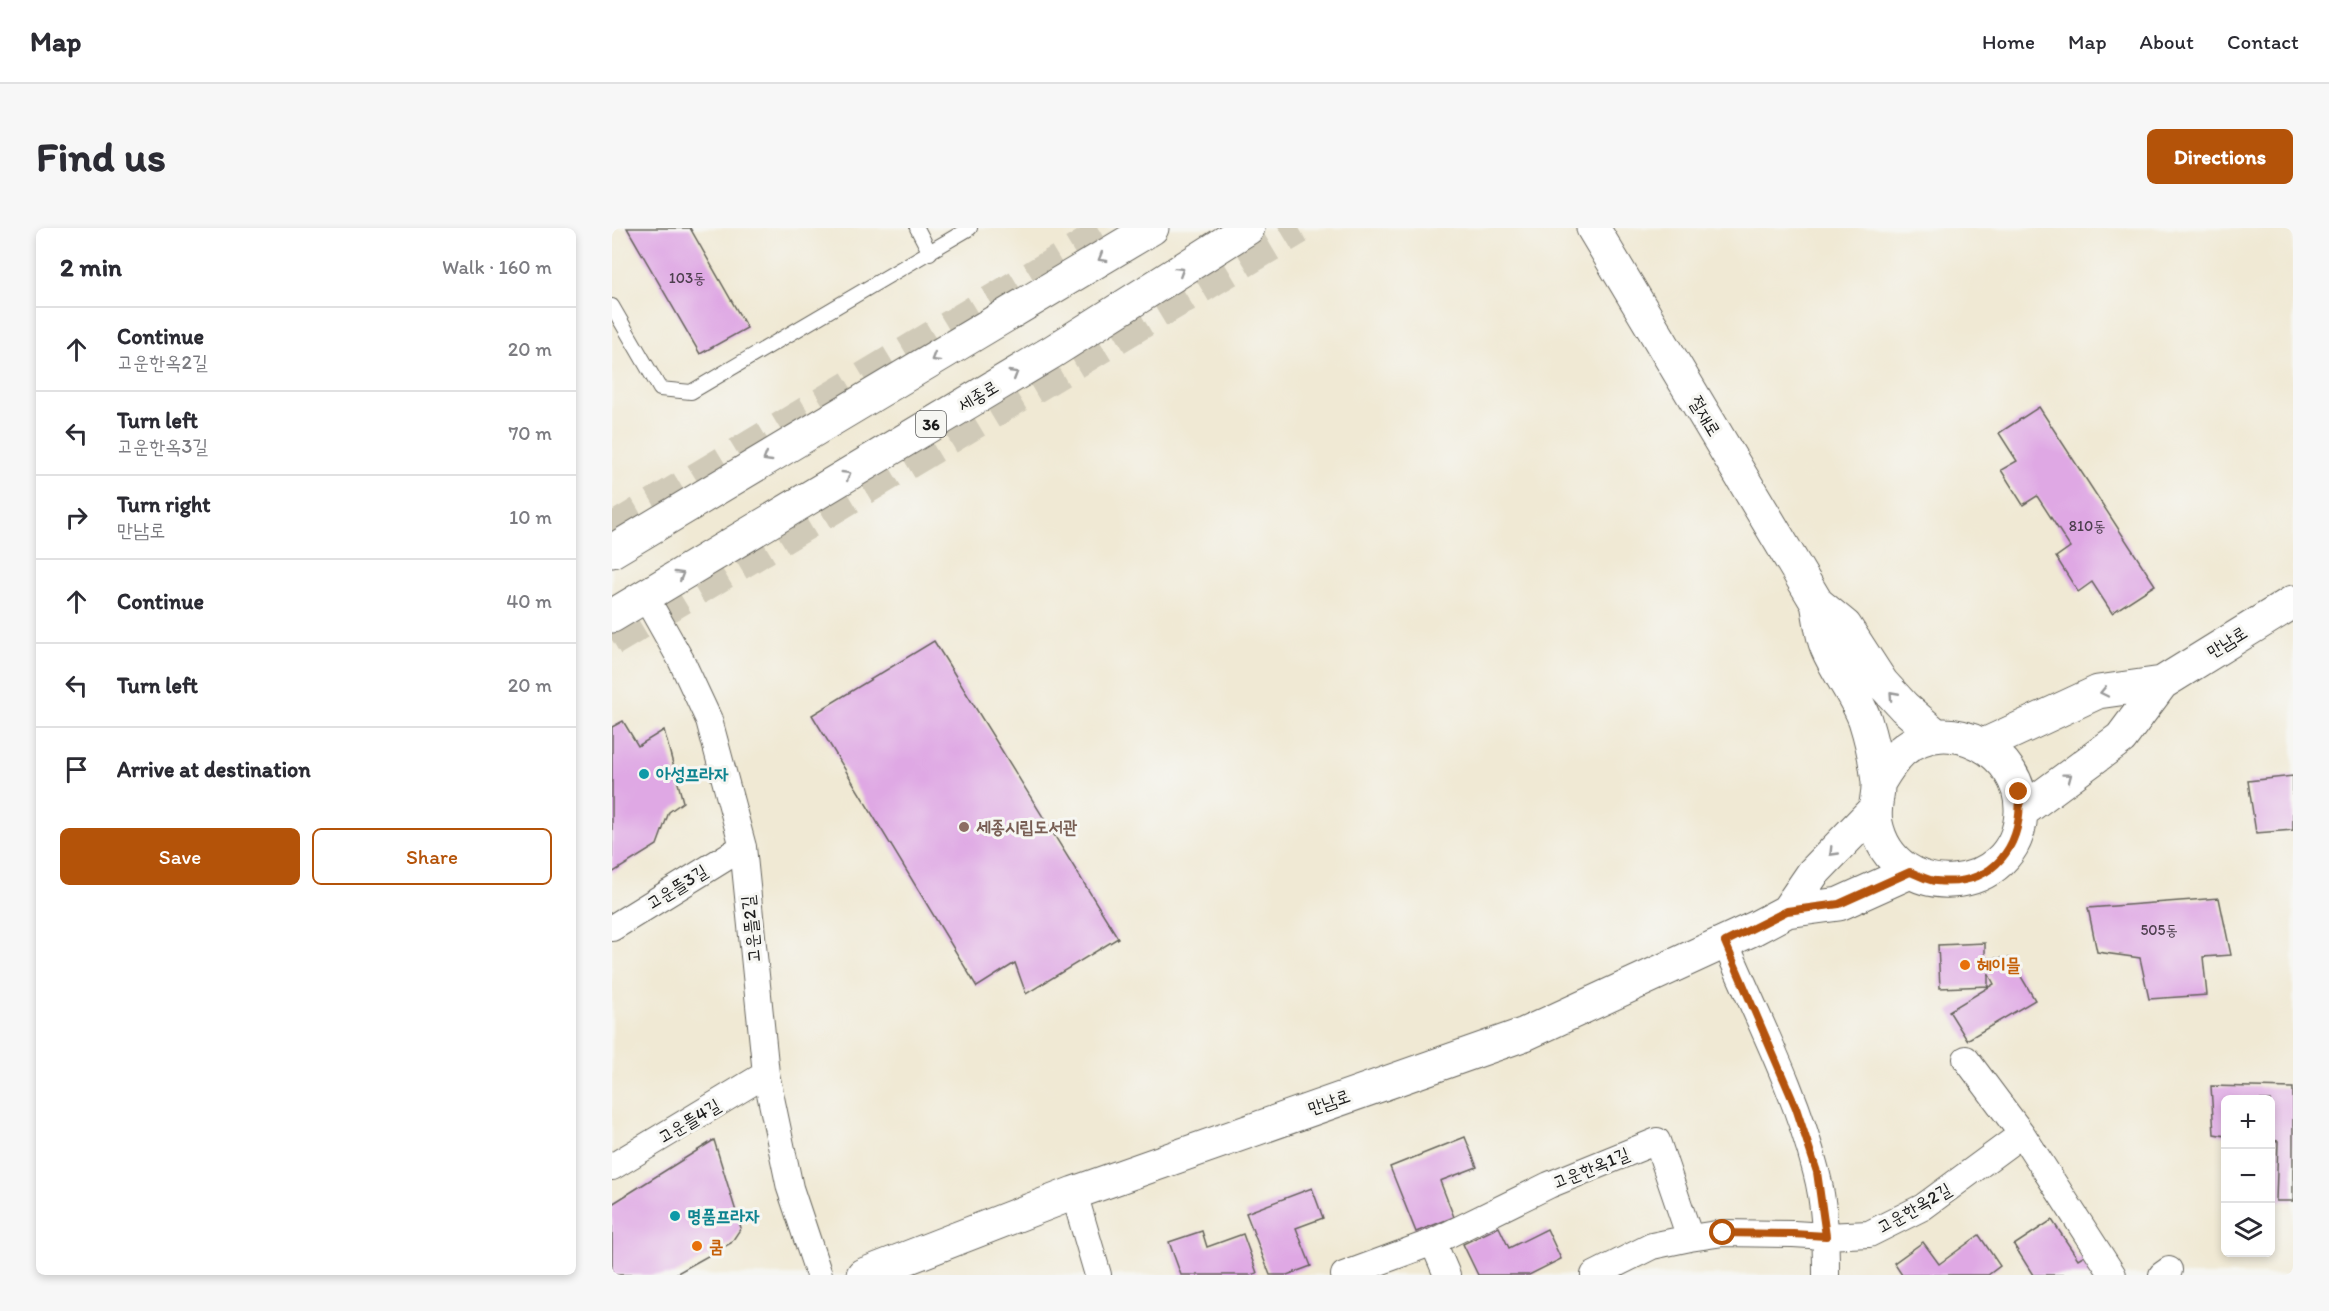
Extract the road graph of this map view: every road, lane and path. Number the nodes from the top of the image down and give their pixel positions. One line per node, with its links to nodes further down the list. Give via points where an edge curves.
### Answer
1 (916, 228): 6 (lane)
2 (970, 228): 6 (lane)
3 (1152, 228): 8 (street, one-way to 8)
4 (1248, 228): 9 (street, 세종로 / 36, one-way to 4, via 1052,352)
5 (1593, 228): 11 (street, 절재로)
6 (930, 253): 7 (lane, via 691,392 660,389)
7 (612, 306)
8 (612, 551)
9 (645, 596): 12 (street, 세종로 / 36); 18 (street, 고운뜰2길, via 709,720)
10 (2293, 602): 13 (street, 만남로)
11 (1818, 603): 14 (street, one-way to 11, via 1882,683 1845,626); 16 (street, via 1826,646 1864,718)
12 (612, 616)
13 (2162, 683): 15 (street, one-way to 15, via 2098,692); 17 (street, one-way to 13, via 2121,738)
14 (1936, 735): 15 (street, via 1959,735); 16 (street, via 1903,750 1888,765)
15 (1984, 745): 17 (street, via 2000,757 2012,774)
16 (1876, 797): 19 (street, via 1879,834 1891,856); 20 (street, one-way to 20)
17 (2021, 812): 19 (street, via 2016,837 2002,858 1983,874 1959,882 1934,881)
18 (743, 847): 21 (street, 고운뜰3길); 24 (street, 고운뜰2길)
19 (1910, 872): 20 (street, via 1839,904)
20 (1787, 911): 22 (street, 만남로)
21 (612, 928)
22 (1725, 942): 27 (street, 만남로, via 1525,1034); 28 (street, via 1796,1108 1817,1172)
23 (1966, 1059): 25 (street)
24 (766, 1074): 26 (street, 고운뜰4길); 31 (street, 고운뜰2길, via 790,1188)
25 (2022, 1134): 28 (street, 고운한옥2길, via 1923,1207 1869,1234); 38 (street)
26 (612, 1167)
27 (1074, 1192): 32 (street, 만남로); 33 (street)
28 (1826, 1236): 29 (street, 고운한옥2길, via 1723,1233); 37 (street)
29 (1690, 1238): 30 (street, 고운한옥1길, via 1657,1141 1549,1185); 36 (street, 고운한옥2길, via 1652,1246)
30 (1433, 1242): 34 (street, 고운한옥1길); 35 (street)
31 (819, 1275)
32 (862, 1275)
33 (1098, 1275)
34 (1344, 1275)
35 (1447, 1275)
36 (1594, 1275)
37 (1826, 1275)
38 (2113, 1275)

